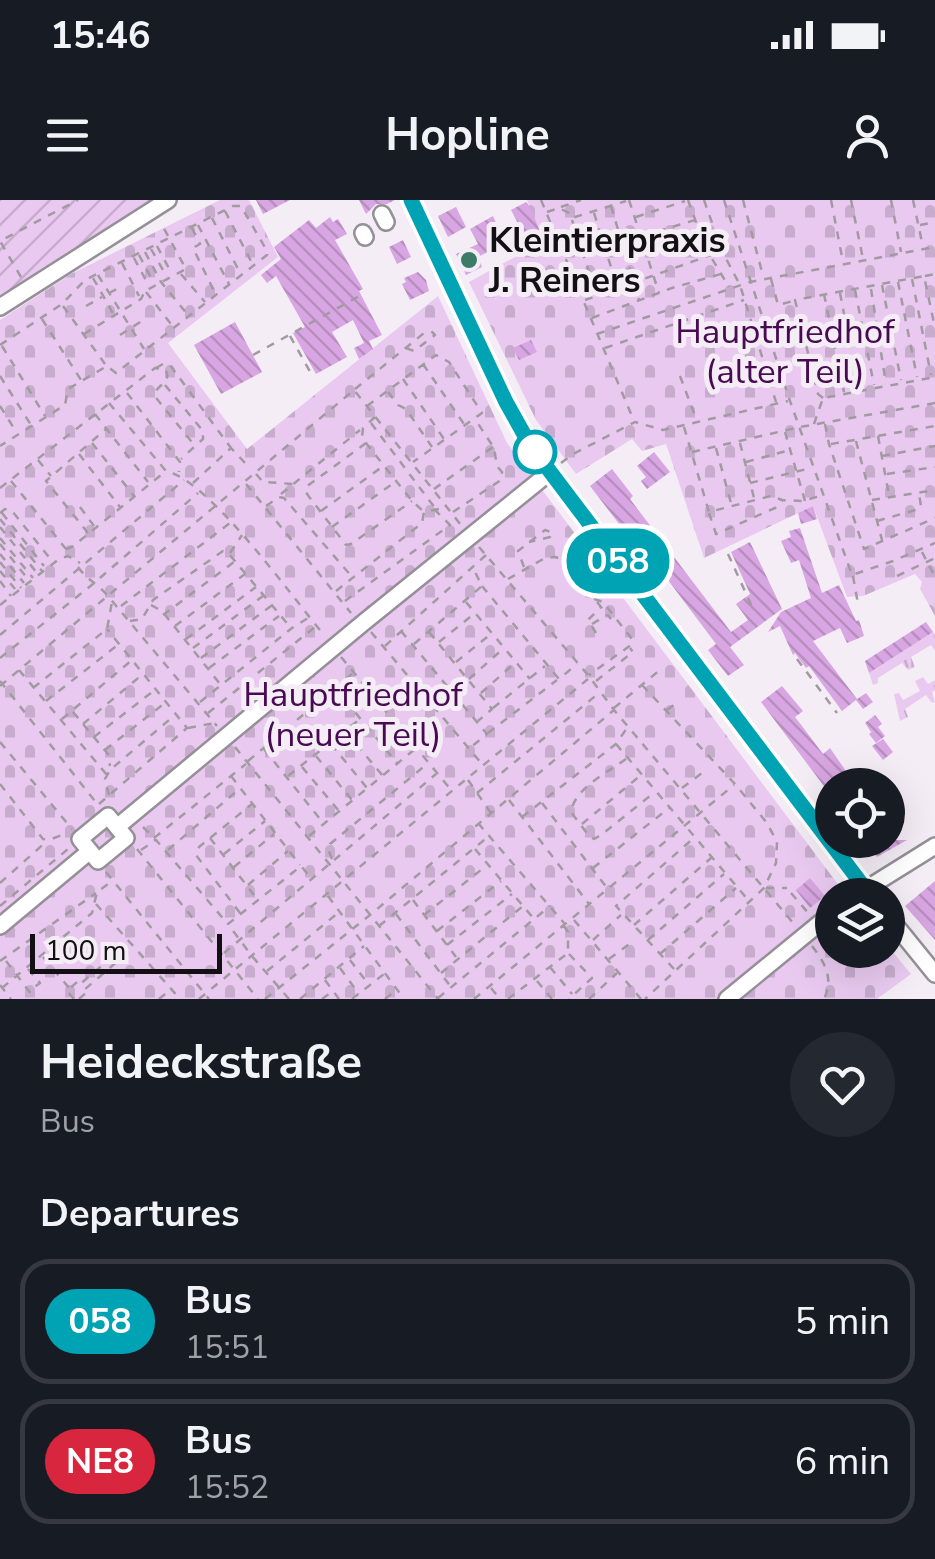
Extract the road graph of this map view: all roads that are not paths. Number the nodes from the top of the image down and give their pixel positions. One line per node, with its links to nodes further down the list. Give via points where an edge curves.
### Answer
1 (168, 200): 3 (street)
2 (410, 200): 4 (street, via 511,412)
3 (0, 307)
4 (550, 472): 5 (street, via 363,622); 8 (street)
5 (122, 832): 7 (street); 7 (street, via 108,816)
6 (935, 846): 9 (street)
7 (89, 850): 10 (street)
8 (853, 878)
9 (887, 878)
10 (0, 926)
11 (815, 927): 14 (street)
12 (905, 937): 13 (street)
13 (935, 974)
14 (727, 999)

